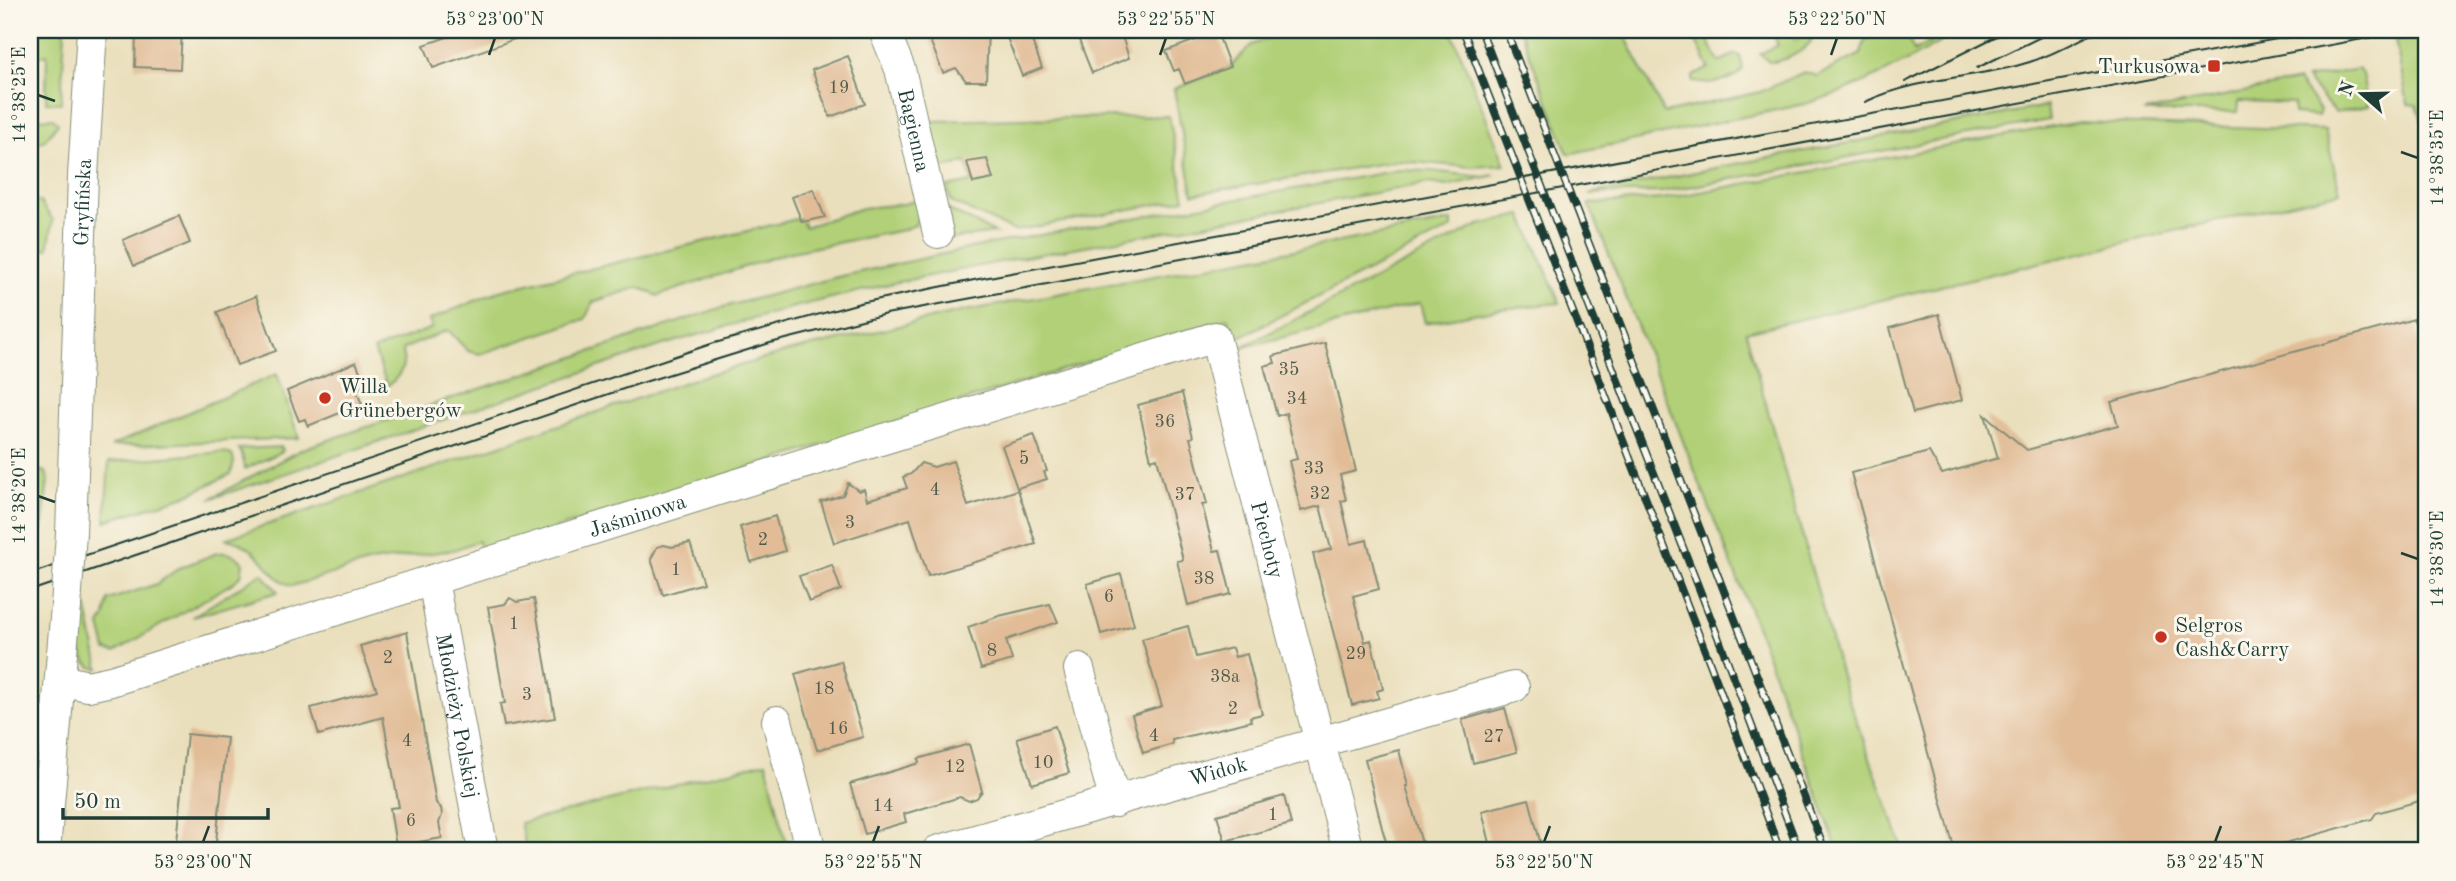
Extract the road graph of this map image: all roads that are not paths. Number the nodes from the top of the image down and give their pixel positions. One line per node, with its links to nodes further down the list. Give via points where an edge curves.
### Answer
1 (92, 30): 7 (street, Gryfińska, bridge, via 71,533)
2 (884, 30): 3 (street, Bagienna, via 900,69)
3 (938, 233)
4 (1215, 337): 5 (street, Jaśminowa); 10 (street, Piechoty)
5 (433, 580): 7 (street, Jaśminowa, via 102,684); 13 (street, Młodzieży Polskiej)
6 (1079, 669): 11 (street)
7 (60, 680): 12 (street, Gryfińska)
8 (1514, 687): 10 (street)
9 (777, 721): 14 (street)
10 (1320, 741): 11 (street, Widok); 16 (street, Piechoty)
11 (1115, 802): 15 (street, Widok)
12 (45, 851)
13 (482, 851)
14 (811, 851)
15 (937, 851)
16 (1348, 851)

